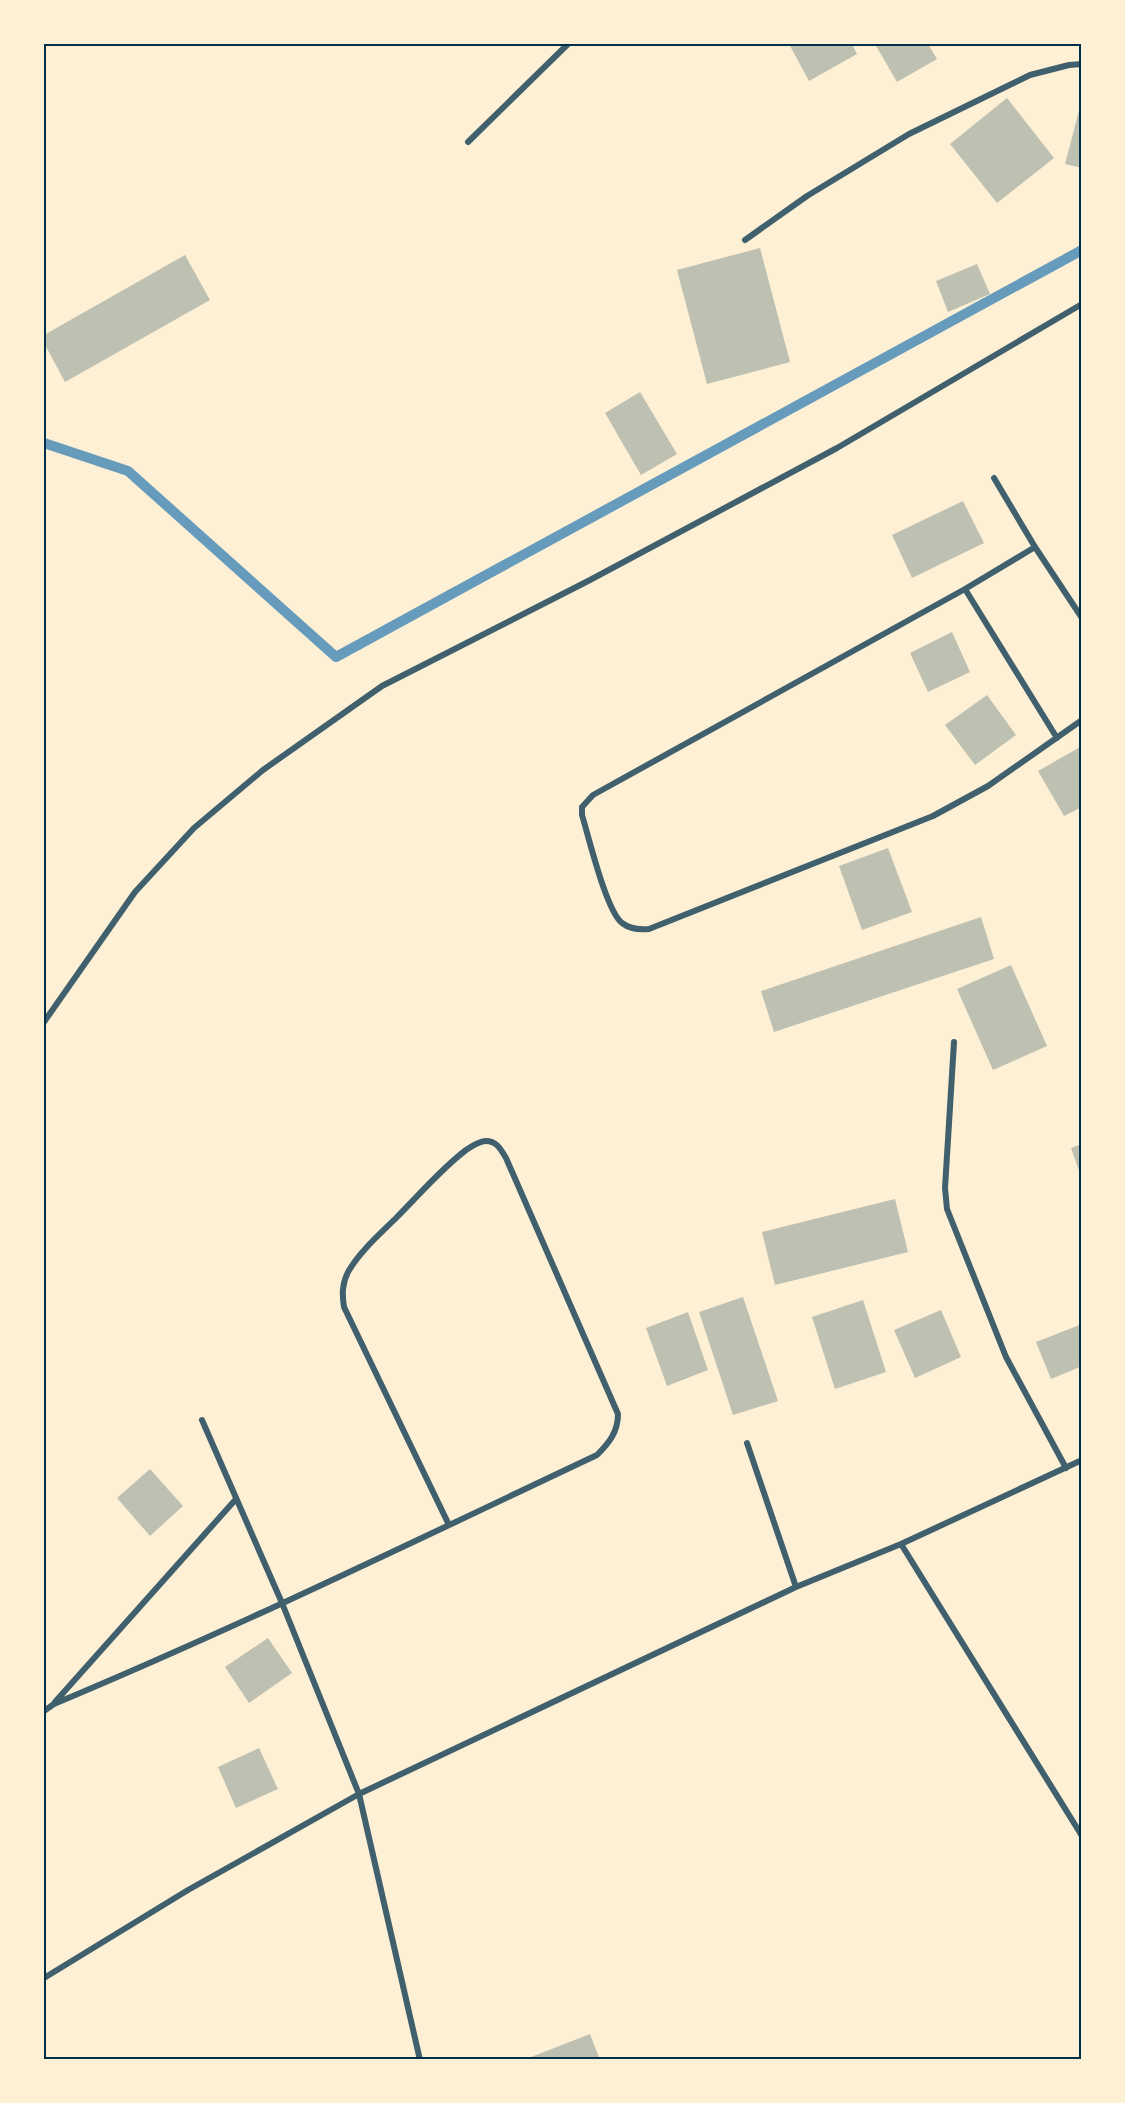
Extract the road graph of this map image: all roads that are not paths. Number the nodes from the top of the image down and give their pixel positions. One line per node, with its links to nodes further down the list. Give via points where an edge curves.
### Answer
1 (568, 44): 3 (street)
2 (1082, 64): 4 (street, via 1030,75 909,134 807,196)
3 (468, 142)
4 (745, 240)
5 (1082, 304): 12 (street, via 837,448 382,686 263,770 194,828 135,892)
6 (994, 478): 7 (street)
7 (1035, 547): 8 (street); 9 (street)
8 (965, 589): 11 (street); 11 (street, via 588,798 582,815 612,910 623,924 649,929 933,816 988,786)
9 (1082, 618)
10 (1082, 720): 11 (street)
11 (1057, 738)
12 (44, 1022)
13 (954, 1042): 17 (street, via 947,1209 1006,1357)
14 (202, 1420): 18 (street)
15 (747, 1443): 21 (street)
16 (1082, 1460): 17 (street)
17 (1066, 1468): 20 (street)
18 (236, 1498): 22 (street); 23 (street)
19 (449, 1525): 19 (street, via 597,1455 612,1439 618,1425 618,1414 506,1158 490,1141 466,1150 430,1183 349,1270 342,1293 344,1308); 22 (street)
20 (901, 1544): 21 (street); 26 (street)
21 (796, 1587): 25 (street)
22 (282, 1603): 23 (street); 25 (street)
23 (54, 1704): 24 (street)
24 (44, 1711)
25 (359, 1794): 27 (street, via 188,1890); 28 (street)
26 (1082, 1836)
27 (44, 1978)
28 (420, 2060)

